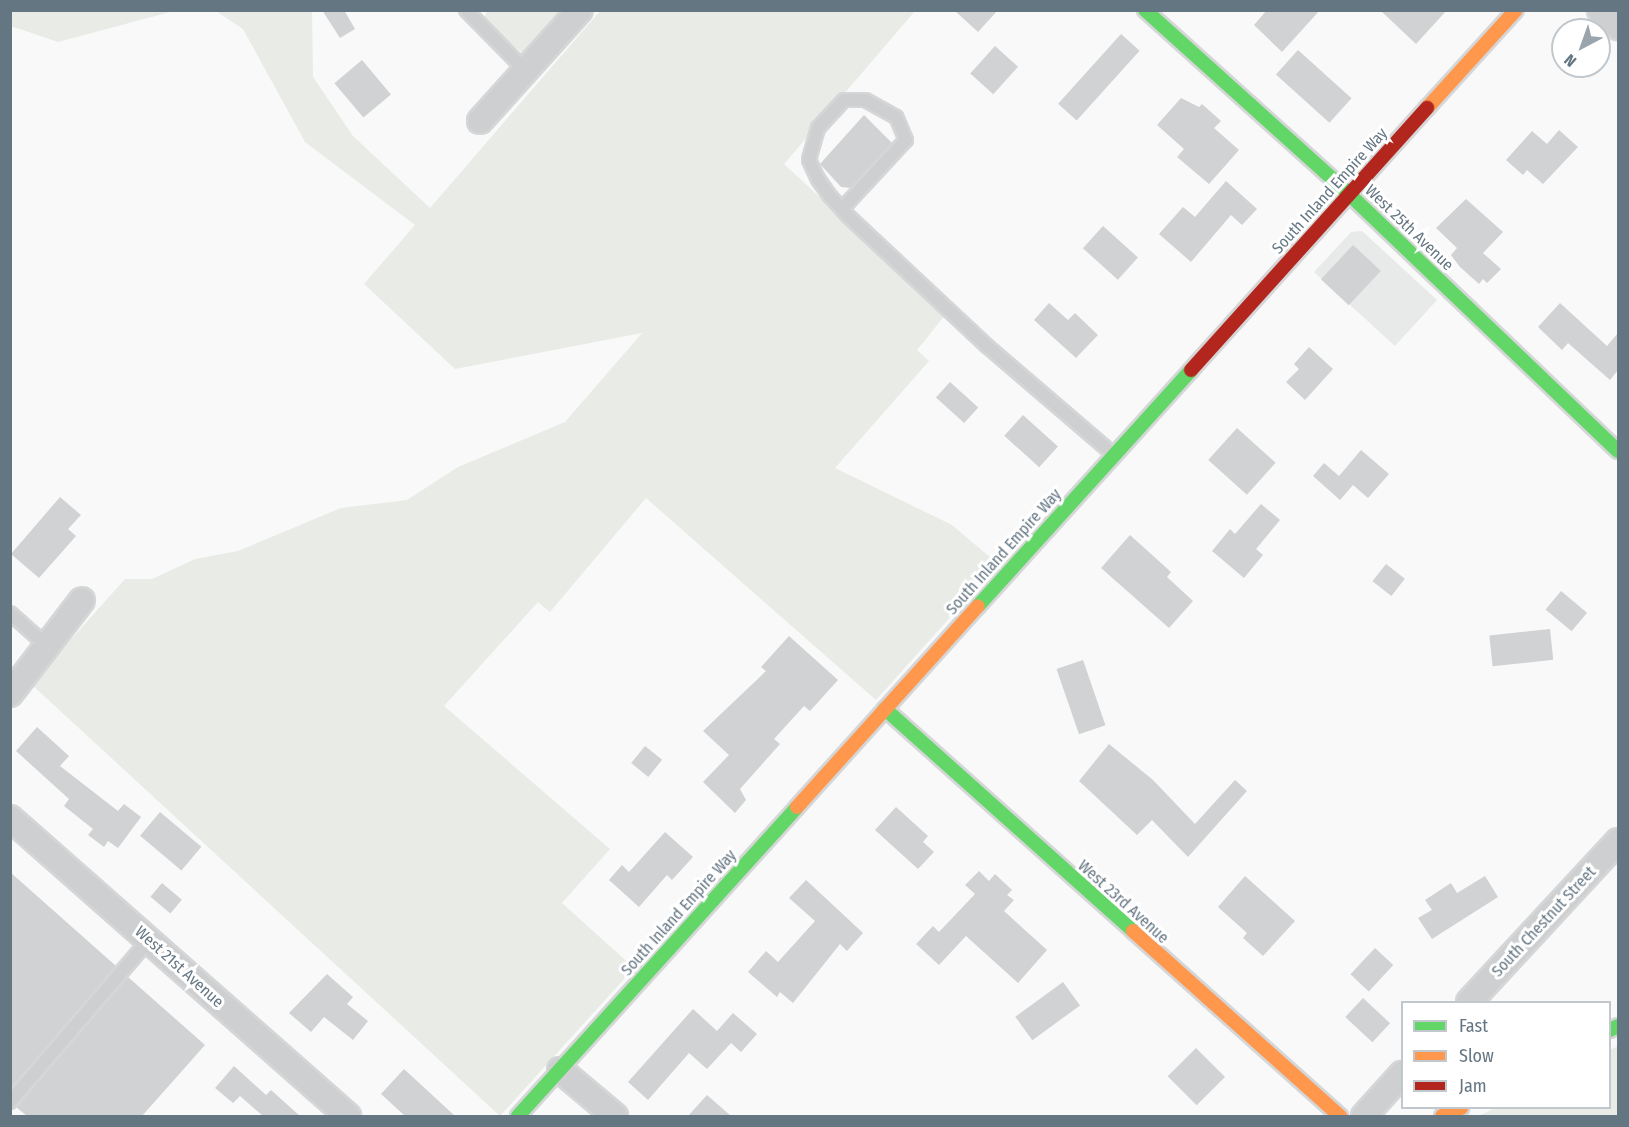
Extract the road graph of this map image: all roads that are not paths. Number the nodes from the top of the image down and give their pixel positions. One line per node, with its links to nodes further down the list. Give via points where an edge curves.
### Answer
1 (466, 10): 7 (lane)
2 (580, 10): 7 (street)
3 (1145, 10): 9 (street, West 25th Avenue)
4 (1516, 10): 9 (street, South Inland Empire Way)
5 (1600, 10): 6 (street)
6 (1618, 27)
7 (526, 71): 8 (street)
8 (480, 121)
9 (1349, 194): 11 (street, West 25th Avenue); 12 (street, South Inland Empire Way)
10 (842, 209): 10 (lane, via 818,179 810,150 833,109 844,100 865,100 896,117 906,140); 12 (lane, via 987,346)
11 (1618, 451)
12 (1114, 454): 17 (street, South Inland Empire Way)
13 (82, 600): 15 (street)
14 (10, 613): 15 (lane)
15 (47, 646): 16 (street)
16 (10, 694)
17 (885, 709): 22 (street, South Inland Empire Way); 29 (street, West 23rd Avenue)
18 (14, 828): 20 (street, West 21st Avenue)
19 (1618, 841): 21 (street, South Chestnut Street)
20 (149, 940): 24 (lane); 26 (street, West 21st Avenue)
21 (1470, 1001)
22 (560, 1070): 27 (street, South Inland Empire Way); 28 (street)
23 (1401, 1075): 30 (street)
24 (10, 1102)
25 (1457, 1109): 31 (street)
26 (348, 1116)
27 (518, 1116)
28 (615, 1116)
29 (1340, 1116)
30 (1364, 1116)
31 (1442, 1116)

